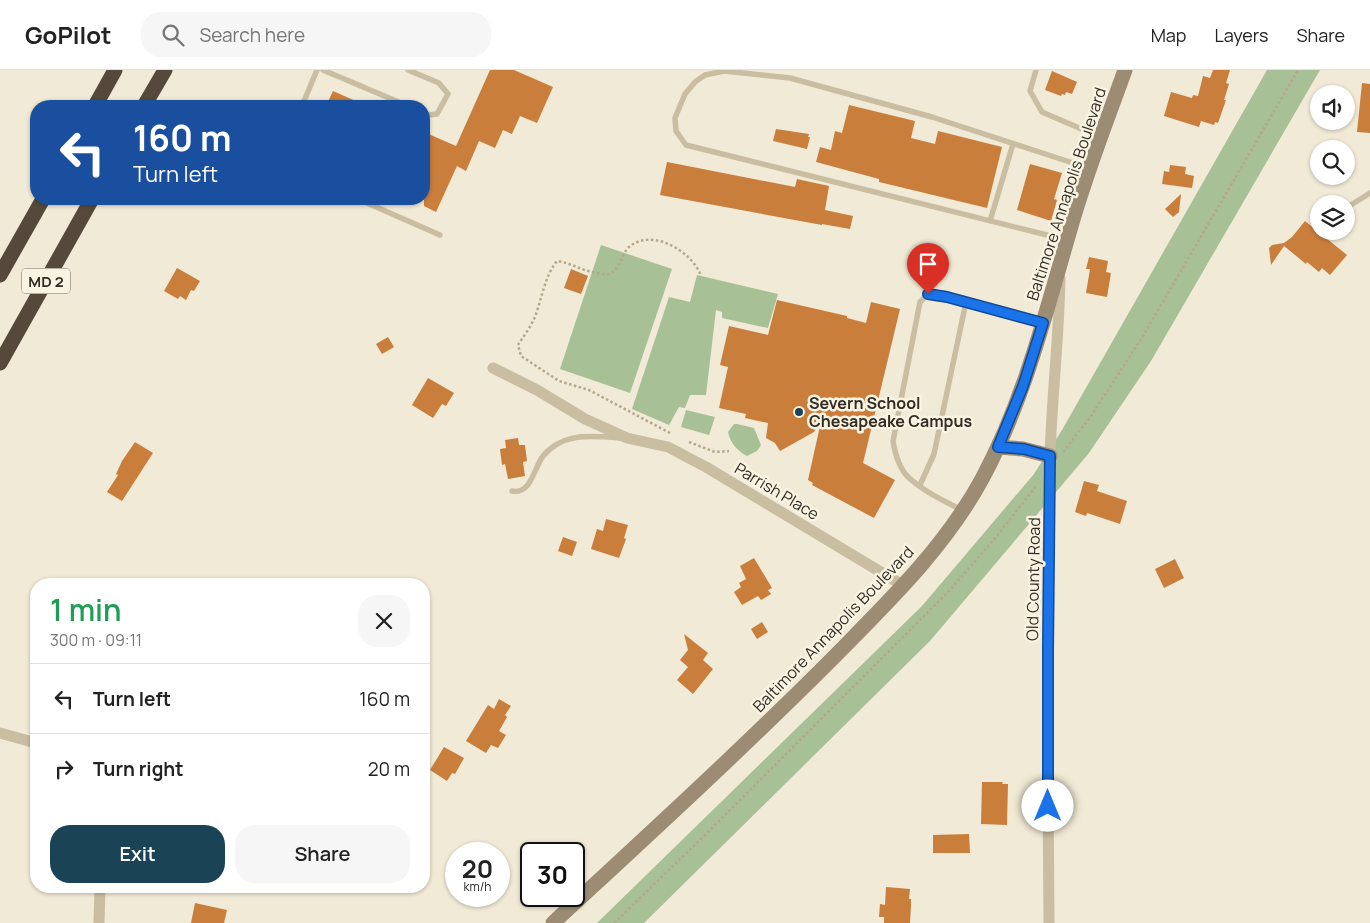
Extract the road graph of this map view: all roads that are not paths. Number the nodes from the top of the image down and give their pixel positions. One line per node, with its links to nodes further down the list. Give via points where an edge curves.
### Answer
1 (115, 70): 8 (highway)
2 (165, 70): 9 (highway)
3 (316, 70): 10 (lane)
4 (323, 70): 11 (lane)
5 (408, 70): 12 (lane, via 440,83 448,94 437,114)
6 (1036, 70): 13 (lane, via 1030,91 1042,112)
7 (1125, 70): 13 (street, Baltimore Annapolis Boulevard)
8 (98, 100)
9 (148, 100)
10 (304, 100)
11 (394, 100)
12 (430, 115)
13 (1100, 137): 15 (street, Baltimore Annapolis Boulevard)
14 (1013, 144): 15 (lane); 21 (lane); 21 (lane, via 932,117 790,78 724,71 705,75 695,82 685,94 675,118 676,131 686,145)
15 (1090, 168): 23 (street, Baltimore Annapolis Boulevard)
16 (1370, 193): 17 (lane)
17 (1355, 202)
18 (40, 205): 25 (highway, MD 2)
19 (89, 205): 28 (highway, MD 2)
20 (372, 205): 22 (lane)
21 (990, 220): 23 (lane)
22 (440, 235)
23 (1067, 240): 24 (street, Baltimore Annapolis Boulevard)
24 (1060, 265): 27 (street, Baltimore Annapolis Boulevard); 32 (street, Old County Road)
25 (0, 275)
26 (966, 302): 27 (lane); 33 (lane, via 934,454); 33 (lane, via 928,294 920,302 893,441 896,457 907,476)
27 (1043, 323): 31 (street, Baltimore Annapolis Boulevard, via 1023,386)
28 (0, 363)
29 (493, 368): 30 (street, Parrish Place, via 585,419)
30 (627, 438): 34 (lane, via 596,436 558,443 544,456 526,488); 36 (street, Parrish Place, via 668,447 706,467)
31 (998, 447): 32 (street); 35 (street, Baltimore Annapolis Boulevard)
32 (1056, 454): 42 (street, Old County Road, via 1048,651)
33 (920, 485): 35 (lane)
34 (512, 491)
35 (962, 510): 36 (street, Baltimore Annapolis Boulevard)
36 (904, 586): 41 (street, Baltimore Annapolis Boulevard, via 755,734)
37 (0, 734): 38 (street)
38 (30, 742)
39 (100, 893): 40 (street)
40 (99, 923)
41 (553, 923)
42 (1049, 923)

